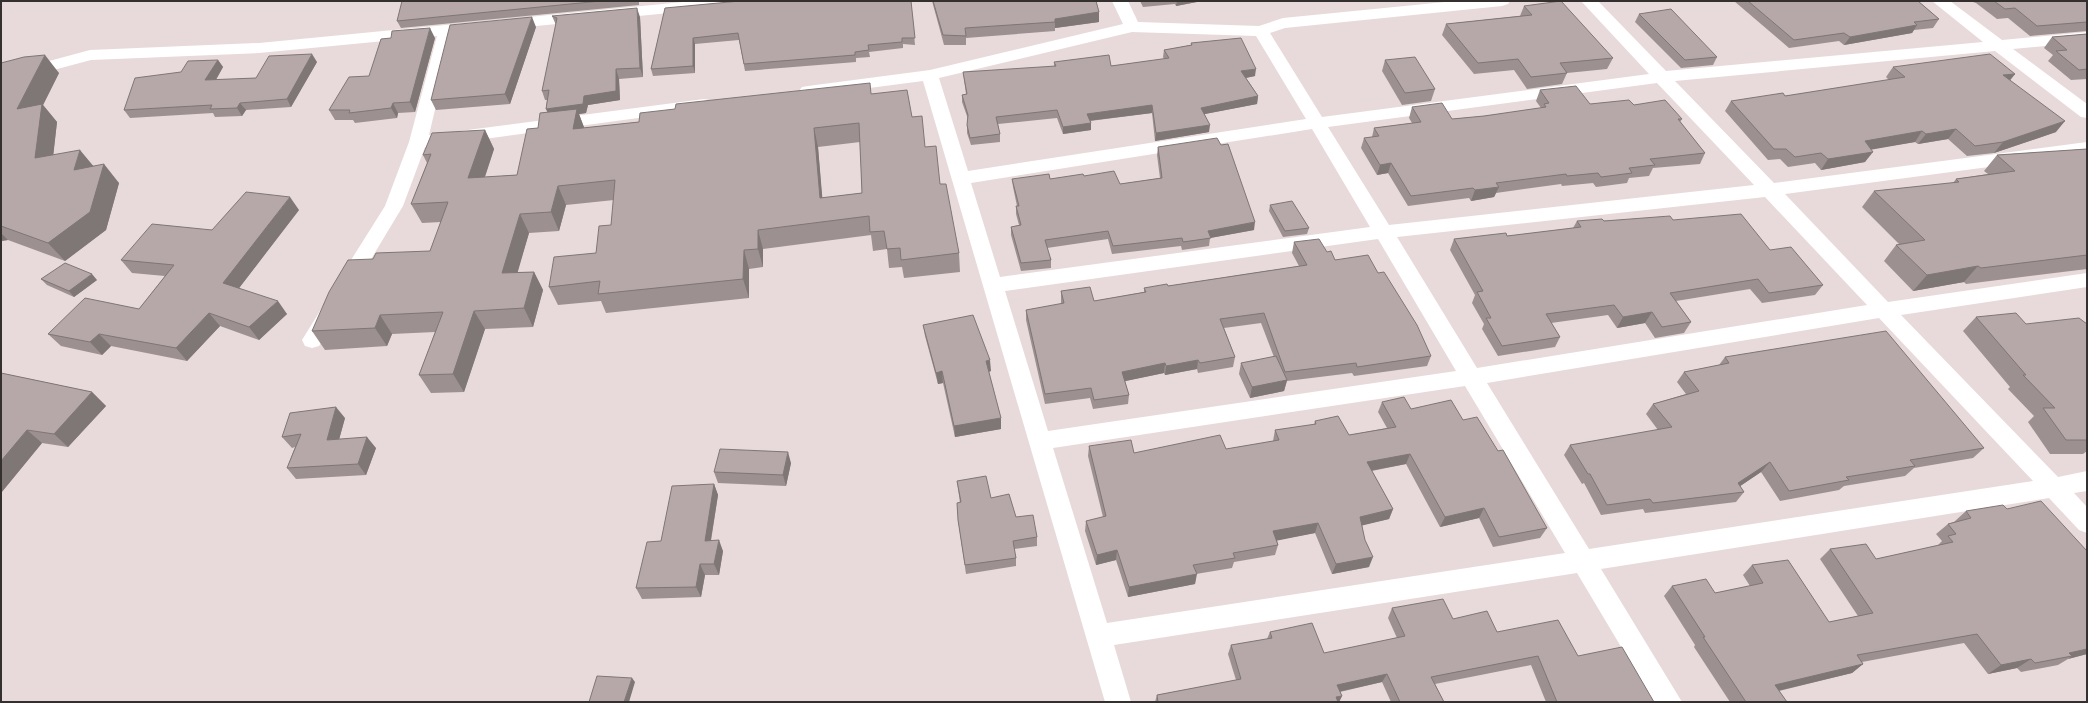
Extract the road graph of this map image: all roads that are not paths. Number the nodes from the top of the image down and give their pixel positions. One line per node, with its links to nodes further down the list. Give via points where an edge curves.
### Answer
1 (741, 1): 7 (street)
2 (1120, 1): 6 (street)
3 (1502, 1): 8 (street, via 1283,23)
4 (1589, 1): 12 (street)
5 (1940, 1): 10 (street)
6 (1132, 27): 8 (street); 11 (street)
7 (446, 30): 13 (street, via 259,48 90,55); 18 (street)
8 (1261, 31): 17 (street)
9 (2087, 37): 10 (street)
10 (1999, 47): 12 (street); 16 (street)
11 (930, 74): 14 (street); 20 (street)
12 (1662, 77): 17 (street); 21 (street)
13 (1, 79)
14 (788, 93)
15 (717, 102): 18 (street)
16 (2087, 113)
17 (1317, 123): 20 (street); 22 (street)
18 (418, 142): 26 (street, via 394,206)
19 (2087, 148): 21 (street)
20 (961, 178): 24 (street)
21 (1770, 190): 22 (street); 25 (street)
22 (1383, 232): 24 (street); 27 (street)
23 (2087, 280): 25 (street)
24 (992, 285): 28 (street)
25 (1884, 310): 27 (street); 30 (street)
26 (312, 340)
27 (1472, 377): 28 (street); 32 (street)
28 (1040, 441): 33 (street)
29 (2087, 481): 30 (street)
30 (2053, 488): 31 (street); 32 (street)
31 (2087, 523)
32 (1584, 561): 33 (street); 35 (street)
33 (1098, 636): 34 (street)
34 (1118, 702)
35 (1669, 702)

